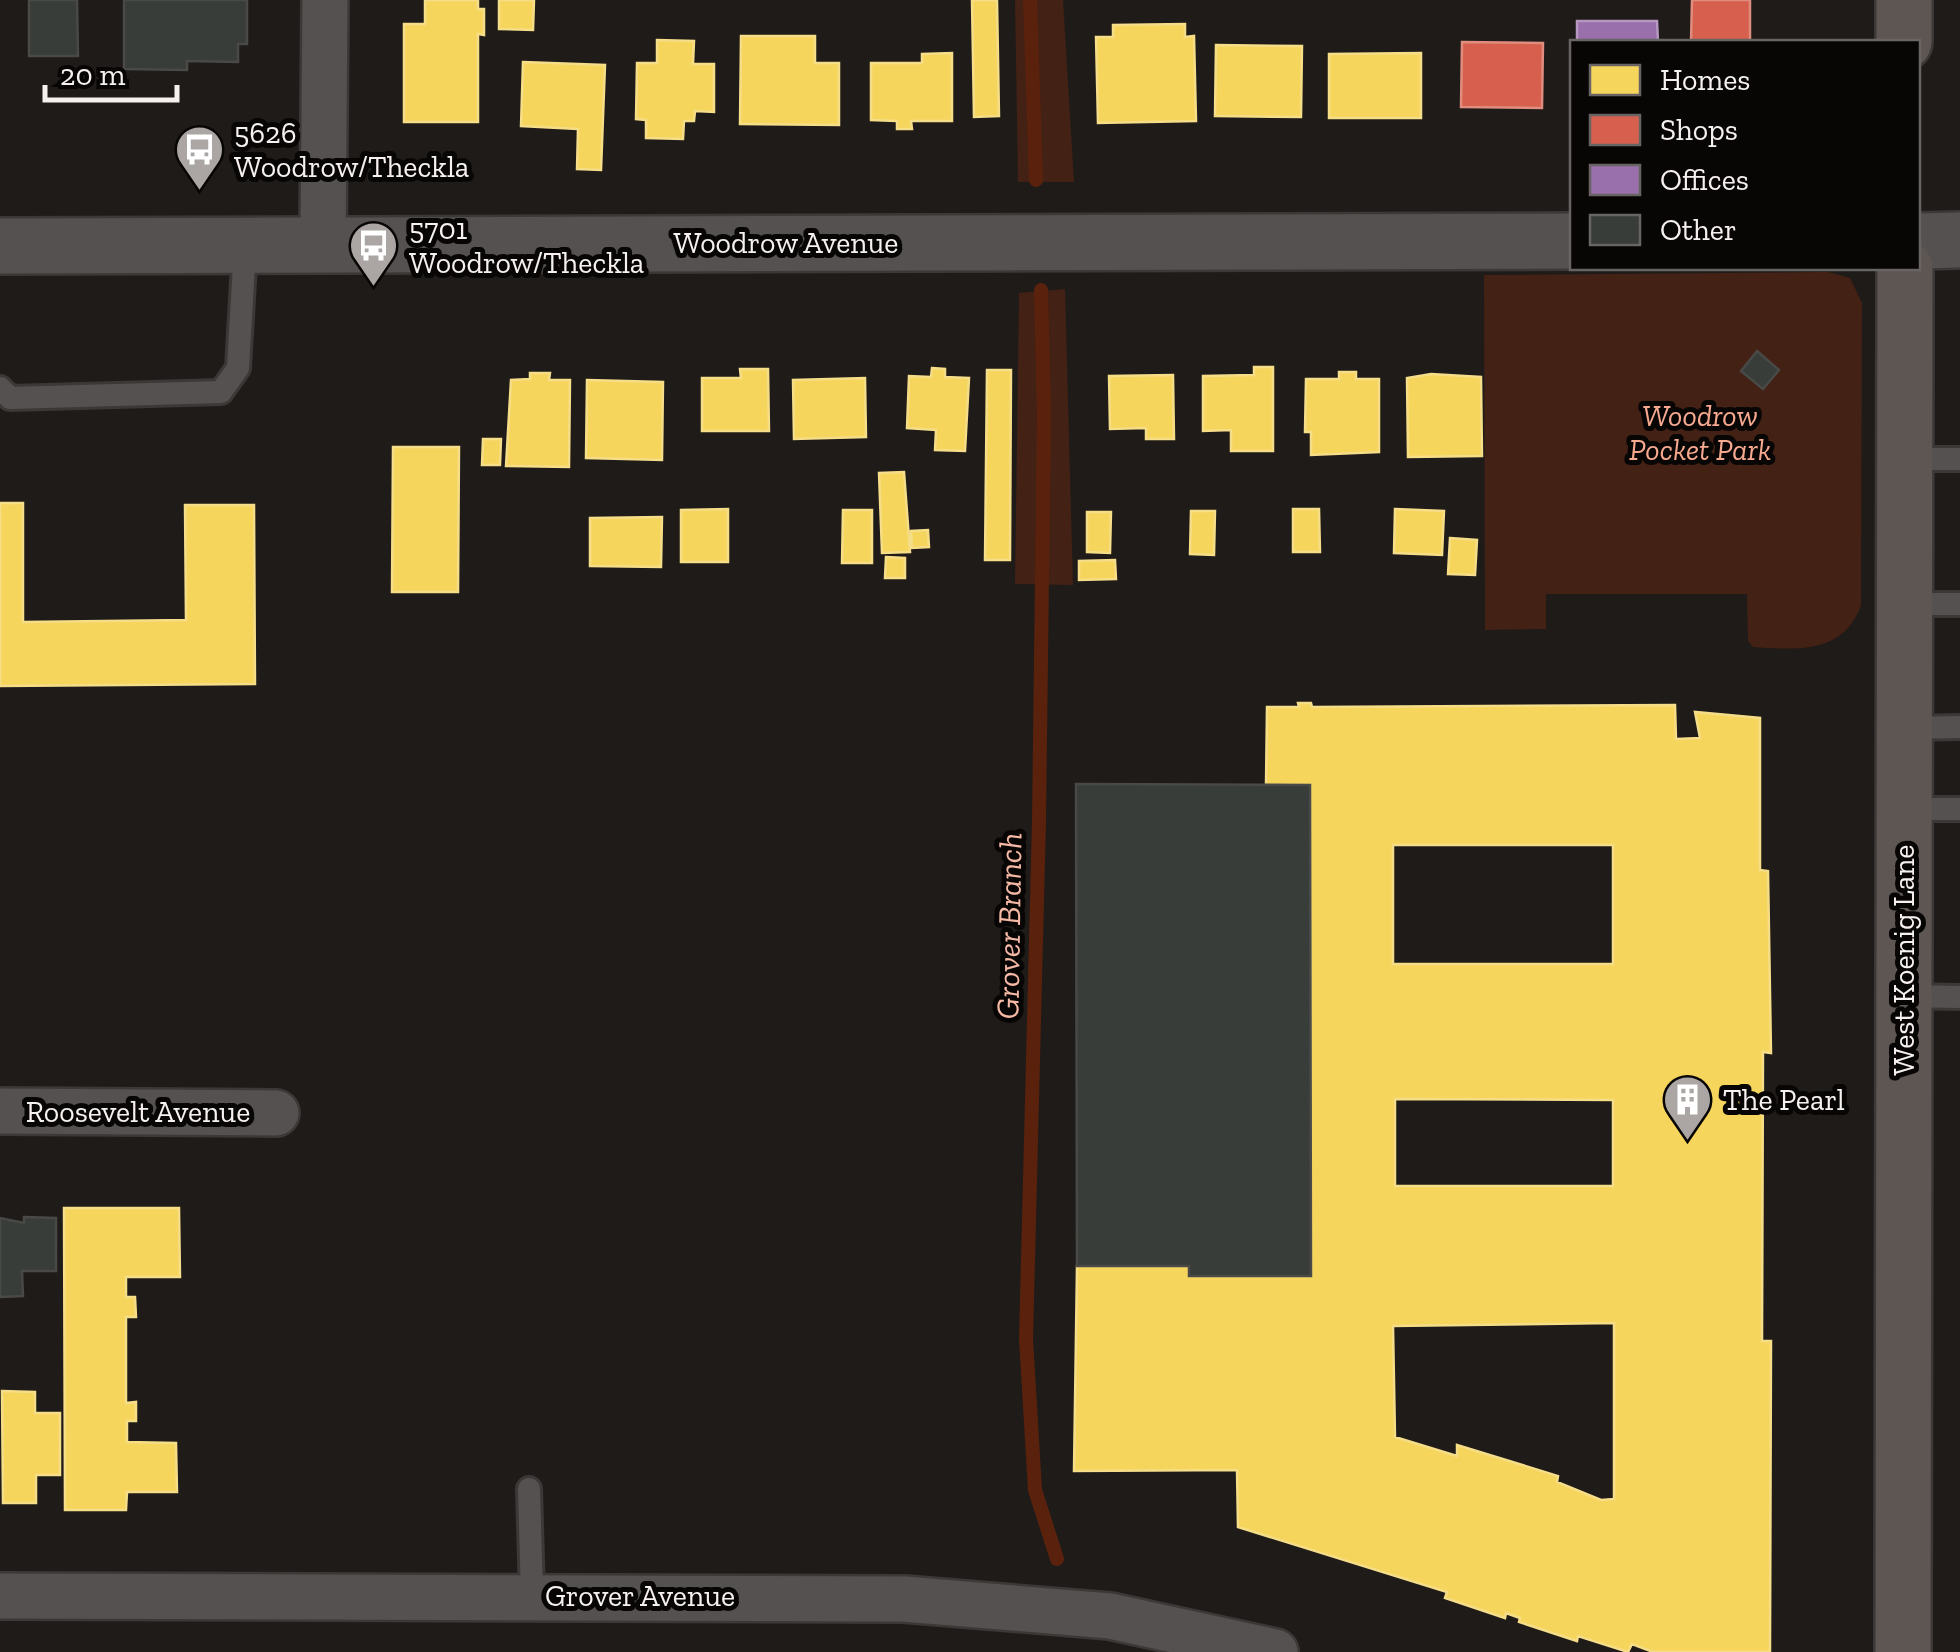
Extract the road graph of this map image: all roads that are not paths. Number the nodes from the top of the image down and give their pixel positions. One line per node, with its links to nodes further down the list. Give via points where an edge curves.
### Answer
1 (325, 0): 7 (street)
2 (1904, 0): 3 (main road)
3 (1904, 40)
4 (1960, 240): 6 (street)
5 (1570, 241): 7 (street, Woodrow Avenue)
6 (1920, 241)
7 (324, 244): 8 (street, Woodrow Avenue)
8 (245, 245): 9 (street, Woodrow Avenue); 11 (lane, via 238,368 221,392 10,398)
9 (0, 246)
10 (1905, 270): 12 (main road, West Koenig Lane)
11 (0, 388)
12 (1904, 459): 13 (lane); 14 (main road, West Koenig Lane)
13 (1960, 459)
14 (1904, 604): 15 (lane); 17 (main road, West Koenig Lane)
15 (1960, 604)
16 (1960, 726): 17 (lane)
17 (1904, 728): 19 (main road, West Koenig Lane)
18 (1960, 808): 19 (lane)
19 (1904, 809): 20 (main road, West Koenig Lane)
20 (1904, 996): 21 (lane); 28 (main road, West Koenig Lane)
21 (1960, 997)
22 (0, 1111): 23 (street, Roosevelt Avenue)
23 (276, 1113)
24 (529, 1489): 26 (lane)
25 (0, 1596): 26 (street, Grover Avenue)
26 (532, 1596): 27 (street, Grover Avenue, via 818,1596 1006,1605 1164,1625)
27 (1275, 1652)
28 (1903, 1652)

